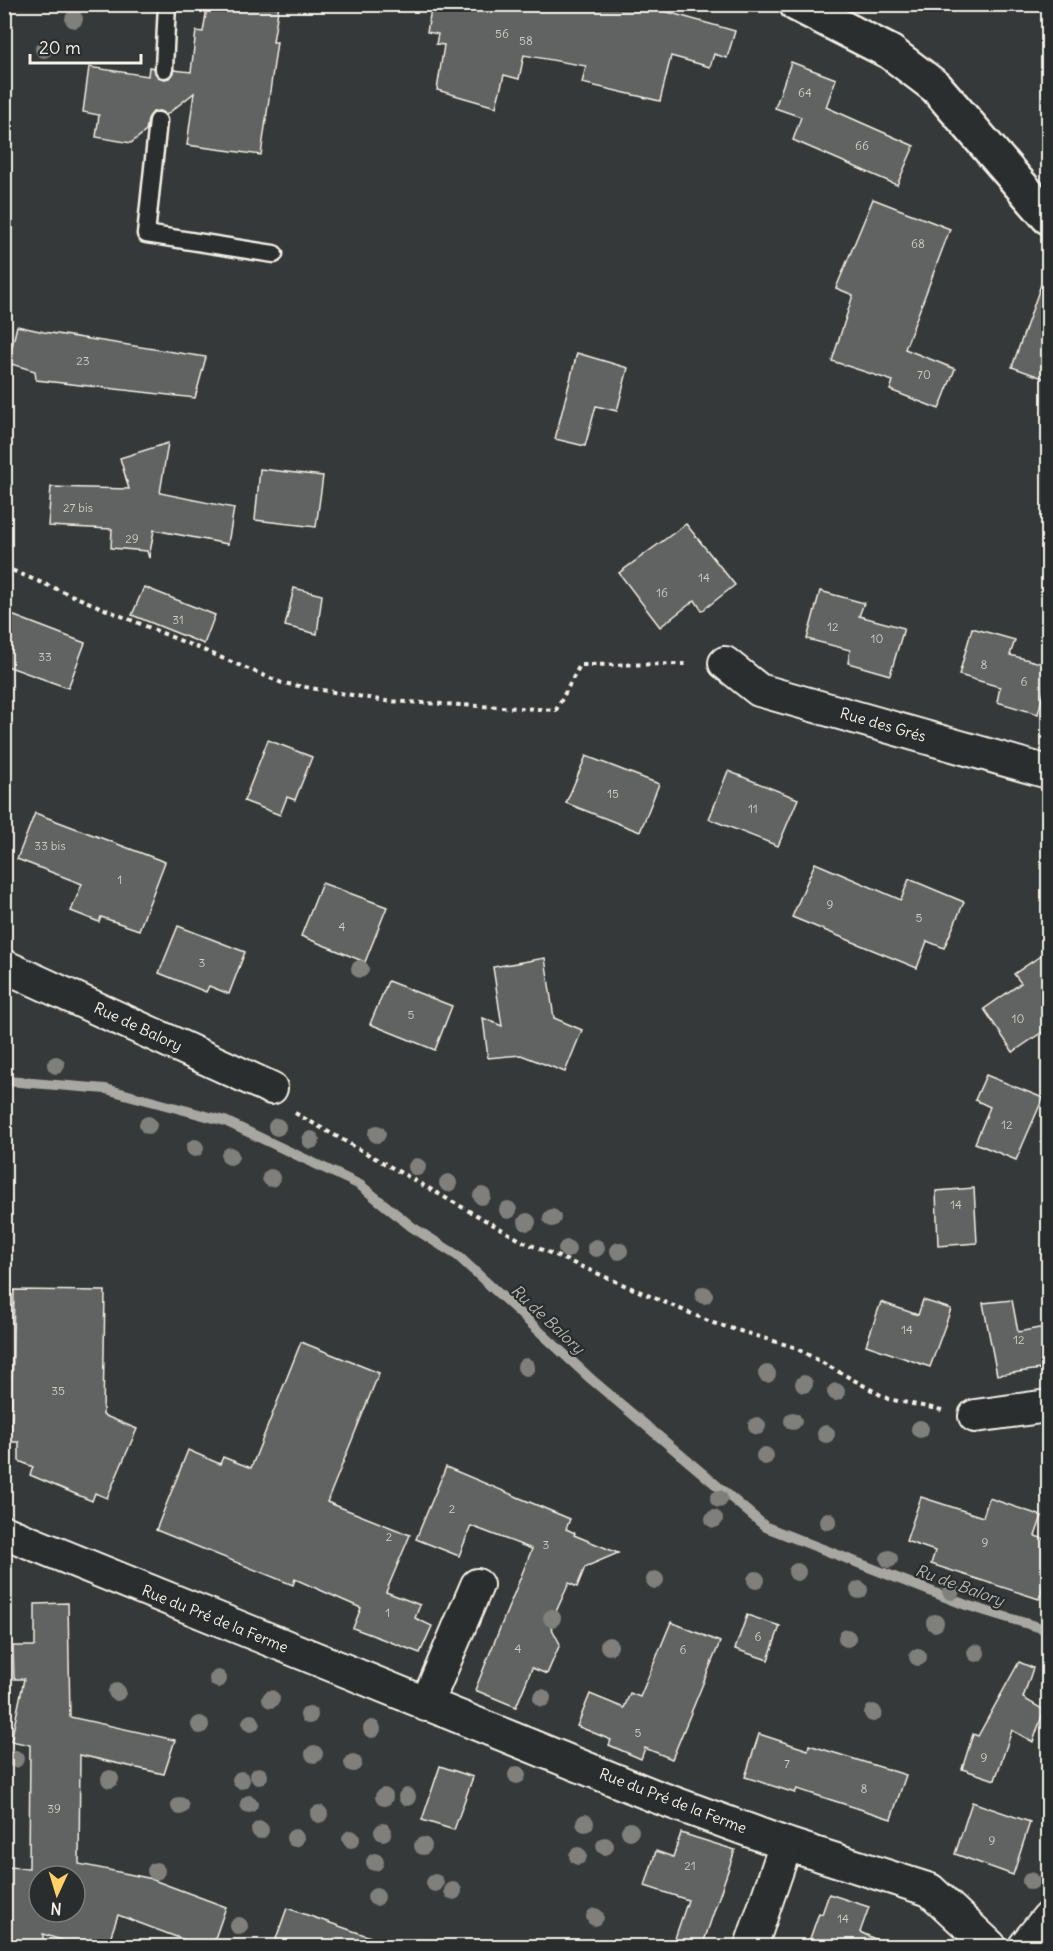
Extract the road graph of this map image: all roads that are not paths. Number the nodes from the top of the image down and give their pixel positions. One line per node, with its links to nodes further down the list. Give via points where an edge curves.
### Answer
1 (167, 4): 3 (lane)
2 (796, 4): 5 (street, via 890,52 936,87)
3 (164, 69)
4 (158, 121): 6 (lane, via 146,234)
5 (1048, 217)
6 (274, 254)
7 (725, 663): 8 (street, Rue des Grés, via 759,690)
8 (1048, 772)
9 (4, 966): 10 (street, Rue de Balory)
10 (271, 1088)
11 (1048, 1406): 12 (street)
12 (975, 1416)
13 (4, 1532): 15 (street, Rue du Pré de la Ferme)
14 (477, 1585): 15 (street)
15 (426, 1705): 16 (street, Rue du Pré de la Ferme)
16 (786, 1844): 18 (street); 19 (street, Rue du Pré de la Ferme, via 930,1890)
17 (1048, 1918): 20 (street)
18 (751, 1947)
19 (990, 1947)
20 (1025, 1947)

